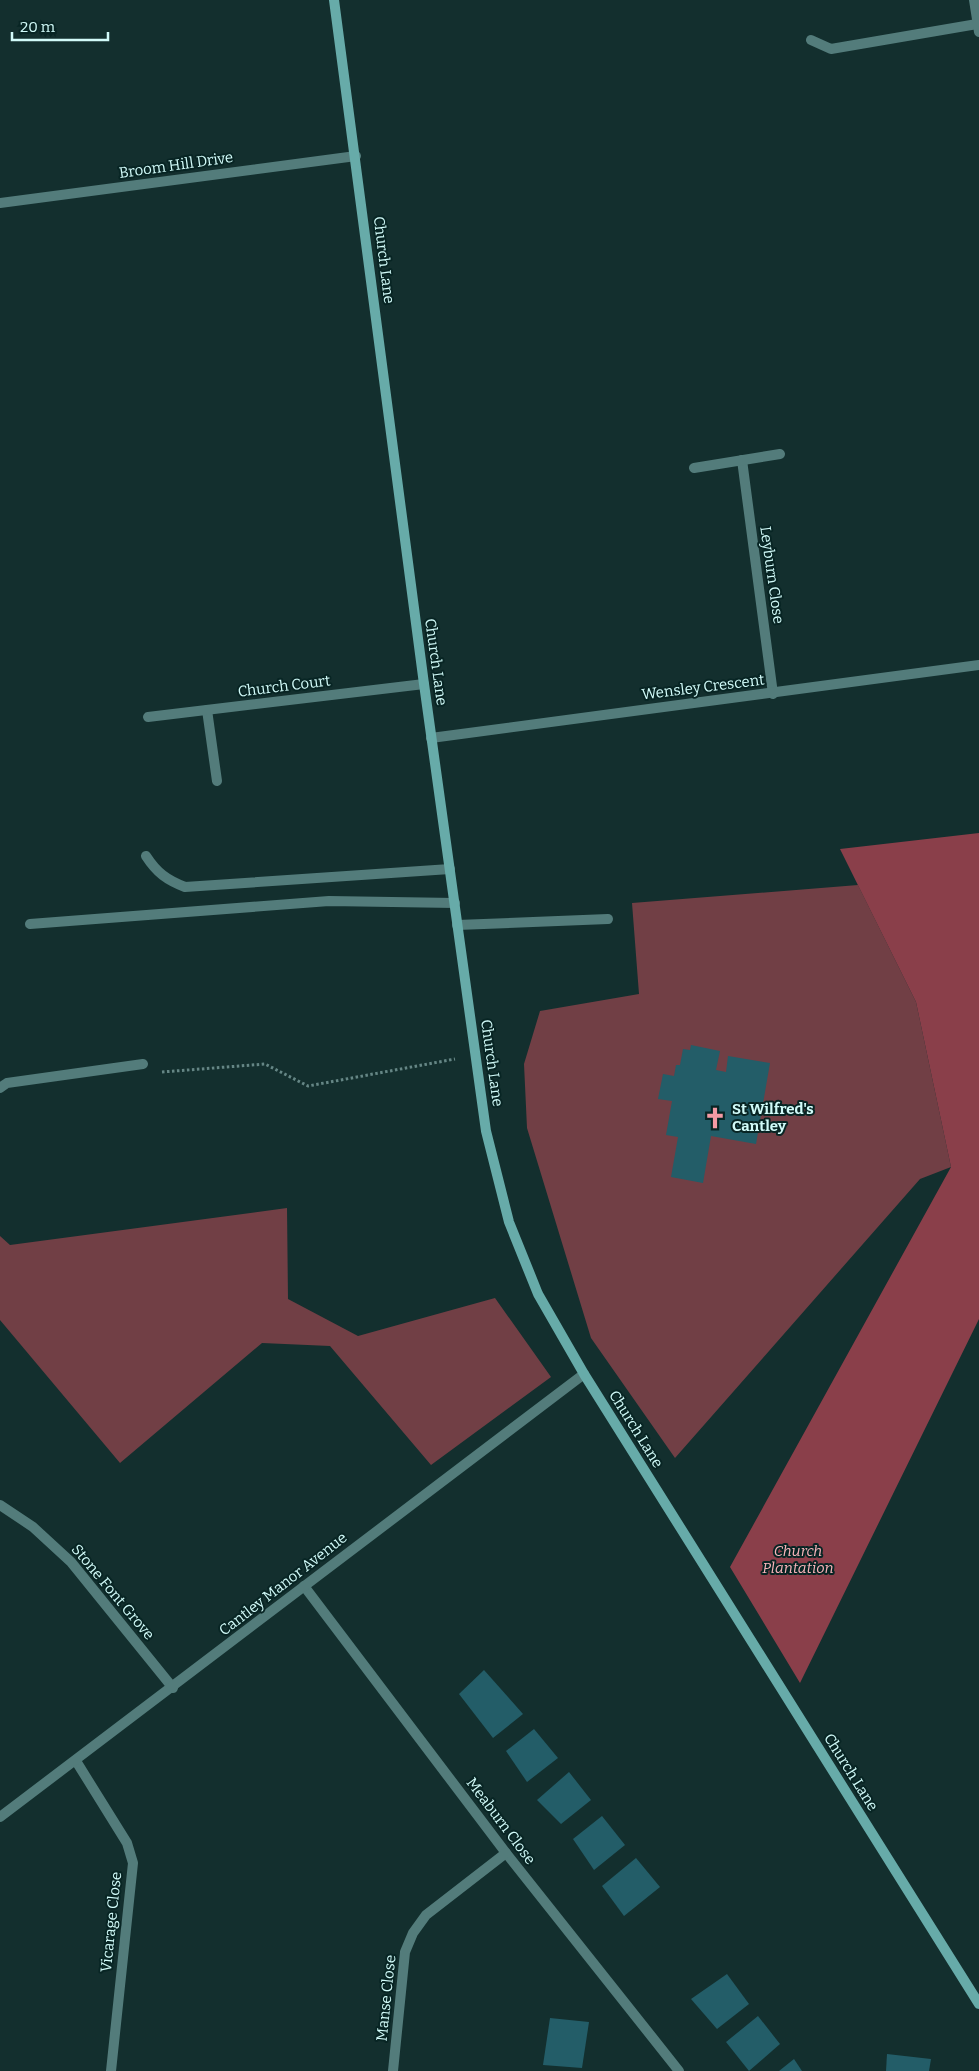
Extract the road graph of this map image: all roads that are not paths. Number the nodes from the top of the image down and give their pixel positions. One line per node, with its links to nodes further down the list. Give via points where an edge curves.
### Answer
1 (334, 0): 5 (street, Church Lane)
2 (974, 0): 3 (street)
3 (978, 28): 4 (street, via 831,49)
4 (811, 40)
5 (356, 156): 6 (street, Broom Hill Drive); 11 (street, Church Lane)
6 (0, 203)
7 (780, 454): 8 (street)
8 (742, 460): 9 (street); 12 (street, Leyburn Close)
9 (694, 468)
10 (979, 665): 12 (street, Wensley Crescent)
11 (424, 684): 13 (street, Church Court); 15 (street, Church Lane)
12 (773, 694): 15 (street, Wensley Crescent)
13 (207, 710): 14 (street, Church Court); 16 (street)
14 (148, 718)
15 (431, 738): 18 (street, Church Lane)
16 (217, 781)
17 (146, 856): 18 (street, via 166,880 185,887)
18 (450, 870): 19 (street, Church Lane)
19 (454, 903): 21 (street, via 329,901); 22 (street, Church Lane)
20 (608, 919): 22 (street)
21 (30, 924)
22 (457, 925): 25 (street, Church Lane, via 486,1131 509,1222 538,1294)
23 (143, 1064): 24 (street, via 7,1083)
24 (0, 1088)
25 (584, 1374): 27 (street, Cantley Manor Avenue); 32 (street, Church Lane)
26 (0, 1505): 28 (street, Stone Font Grove, via 33,1527 71,1562)
27 (304, 1586): 28 (street, Cantley Manor Avenue); 31 (street, Meaburn Close)
28 (173, 1688): 29 (street, Cantley Manor Avenue)
29 (76, 1761): 30 (street, Cantley Manor Avenue); 33 (street, Vicarage Close, via 127,1844 133,1863)
30 (0, 1817)
31 (506, 1853): 34 (street, Manse Close, via 426,1915 413,1933 405,1952); 35 (street, Meaburn Close)
32 (979, 2004)
33 (111, 2071)
34 (393, 2071)
35 (679, 2071)

